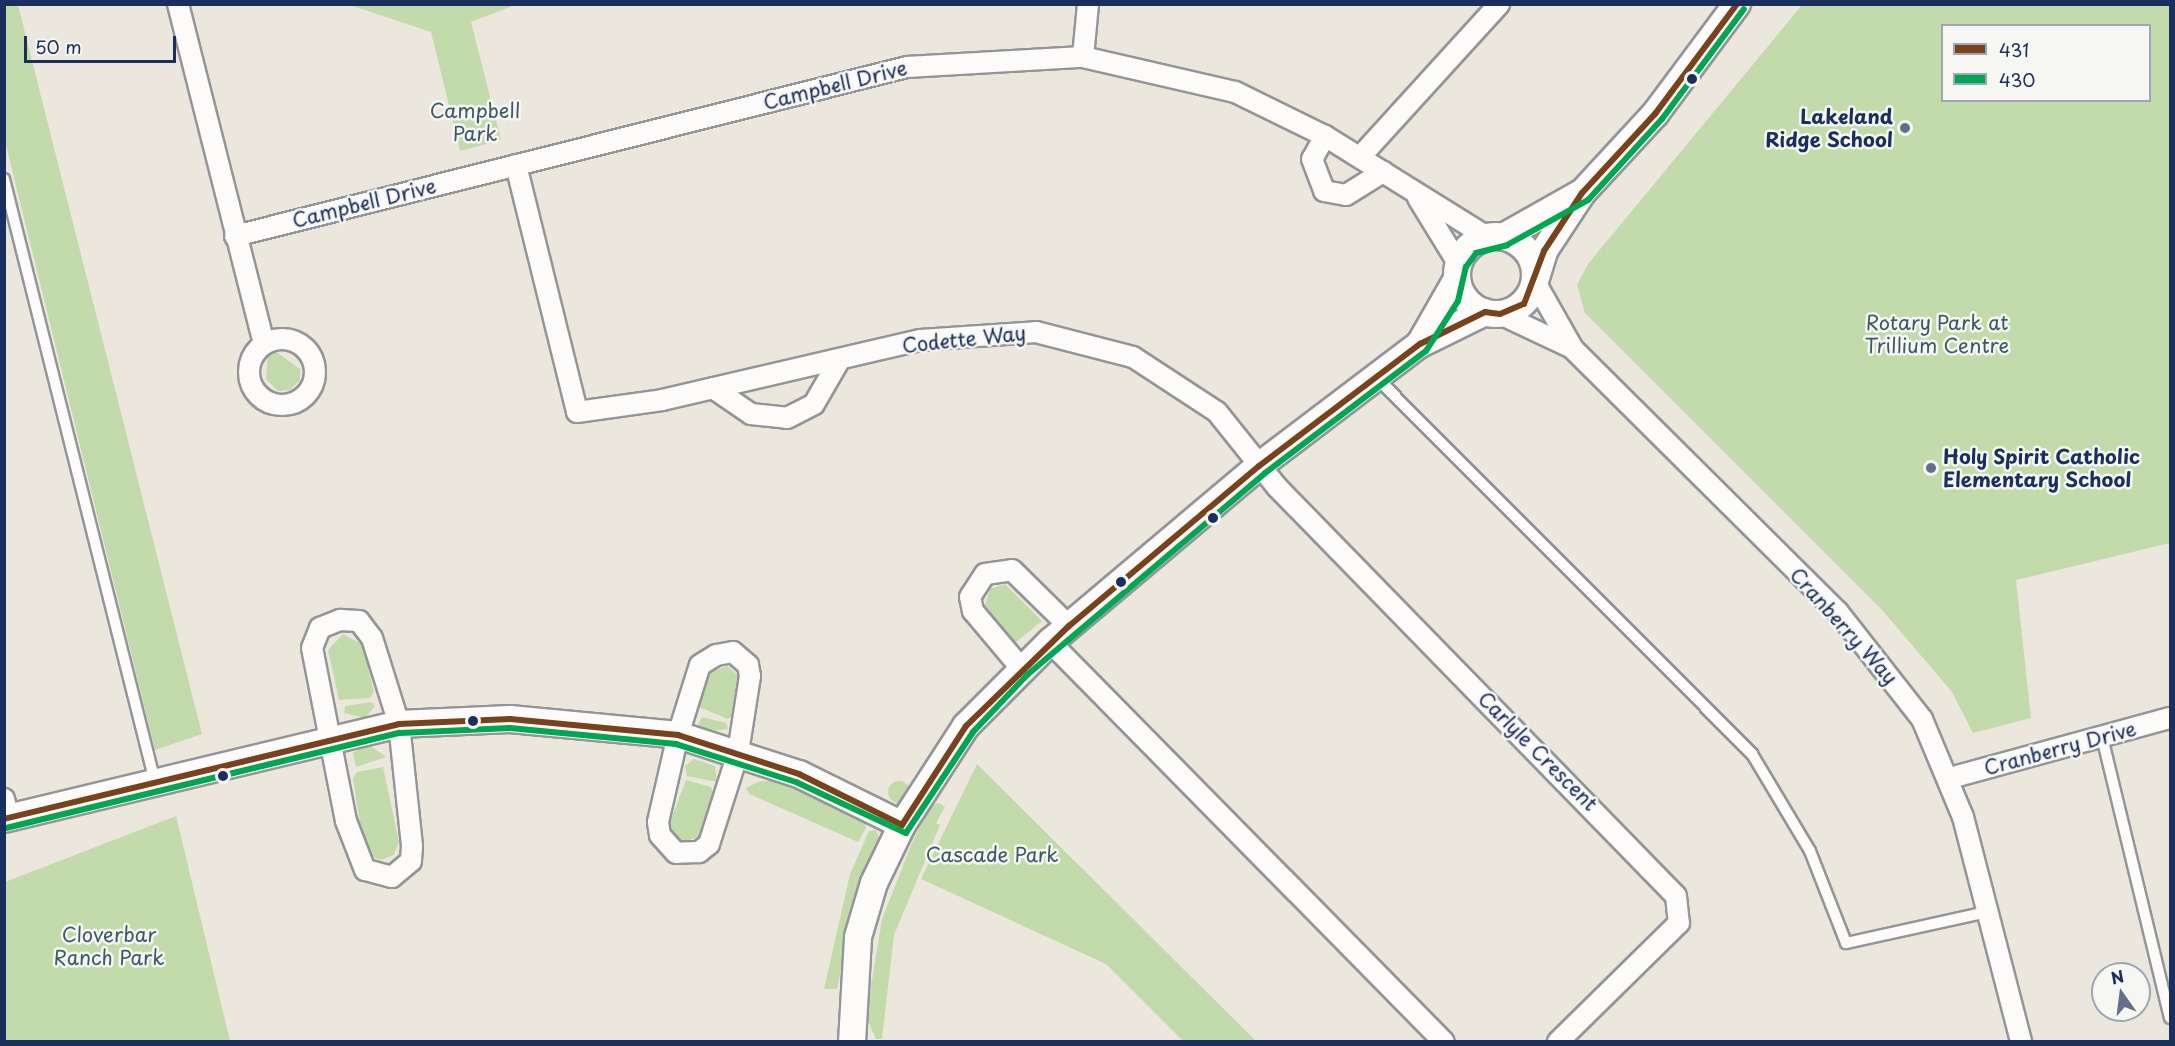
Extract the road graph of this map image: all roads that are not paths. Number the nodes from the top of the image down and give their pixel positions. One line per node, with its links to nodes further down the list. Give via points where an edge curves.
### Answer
1 (178, 4): 14 (street)
2 (1088, 4): 5 (street)
3 (1499, 4): 7 (street)
4 (1737, 4): 11 (street, via 1655,114)
5 (1083, 57): 6 (street, Campbell Drive, via 1235,92); 8 (street, Campbell Drive, via 907,67)
6 (1325, 136): 7 (street, Campbell Drive); 9 (street, via 1312,159 1324,191 1346,195)
7 (1360, 157): 9 (street, Campbell Drive)
8 (516, 165): 14 (street, Campbell Drive); 24 (street, Codette Way, via 577,412)
9 (1383, 172): 12 (street, Campbell Drive)
10 (4, 179): 13 (lane)
11 (1582, 193): 15 (street); 17 (street, via 1544,251)
12 (1418, 198): 15 (street, Campbell Drive); 16 (street, Campbell Drive)
13 (10, 222): 35 (lane)
14 (235, 236): 19 (street)
15 (1496, 237): 16 (street, via 1471,245); 17 (street, via 1522,246 1533,260)
16 (1457, 271): 18 (street, via 1461,295); 20 (street)
17 (1536, 280): 18 (street, via 1524,304); 21 (street, Cranberry Way)
18 (1492, 313): 20 (street); 21 (street, Cranberry Way)
19 (264, 343)
20 (1419, 344): 23 (street)
21 (1573, 349): 34 (street, Cranberry Way, via 1882,662 1922,719)
22 (840, 359): 24 (street, Codette Way); 24 (street, via 814,404 787,418 751,414); 25 (street, Codette Way, via 920,340 1036,332 1133,357 1217,412)
23 (1377, 378): 25 (street); 38 (lane, via 1752,754 1810,851 1846,944)
24 (712, 388)
25 (1259, 466): 26 (street); 42 (street, Carlyle Crescent, via 1676,896 1679,923)
26 (1060, 634): 27 (street); 27 (street, via 1012,570 985,573 970,597 973,611); 41 (street)
27 (1021, 668): 37 (street, via 966,726)
28 (2170, 718): 31 (street, Cranberry Drive)
29 (399, 724): 30 (street, via 510,718); 32 (street); 32 (street, via 372,638 359,621 340,620 320,628 312,648); 32 (street, via 412,846 411,861 392,877 365,870 356,857)
30 (678, 735): 33 (street); 33 (street, via 700,665 716,654 734,652 747,665 750,676); 33 (street, via 658,822 660,835 676,853 699,852 709,844)
31 (2102, 737): 34 (street, Cranberry Drive); 39 (lane)
32 (332, 738): 35 (street)
33 (738, 753): 37 (street, via 800,774)
34 (1950, 778): 38 (street, Cranberry Way)
35 (155, 782): 36 (street)
36 (6, 812)
37 (902, 825): 40 (street, via 874,883 858,937)
38 (1987, 912): 43 (street, Cranberry Way)
39 (2170, 1018)
40 (852, 1041)
41 (1443, 1041)
42 (1558, 1041)
43 (2021, 1041)

